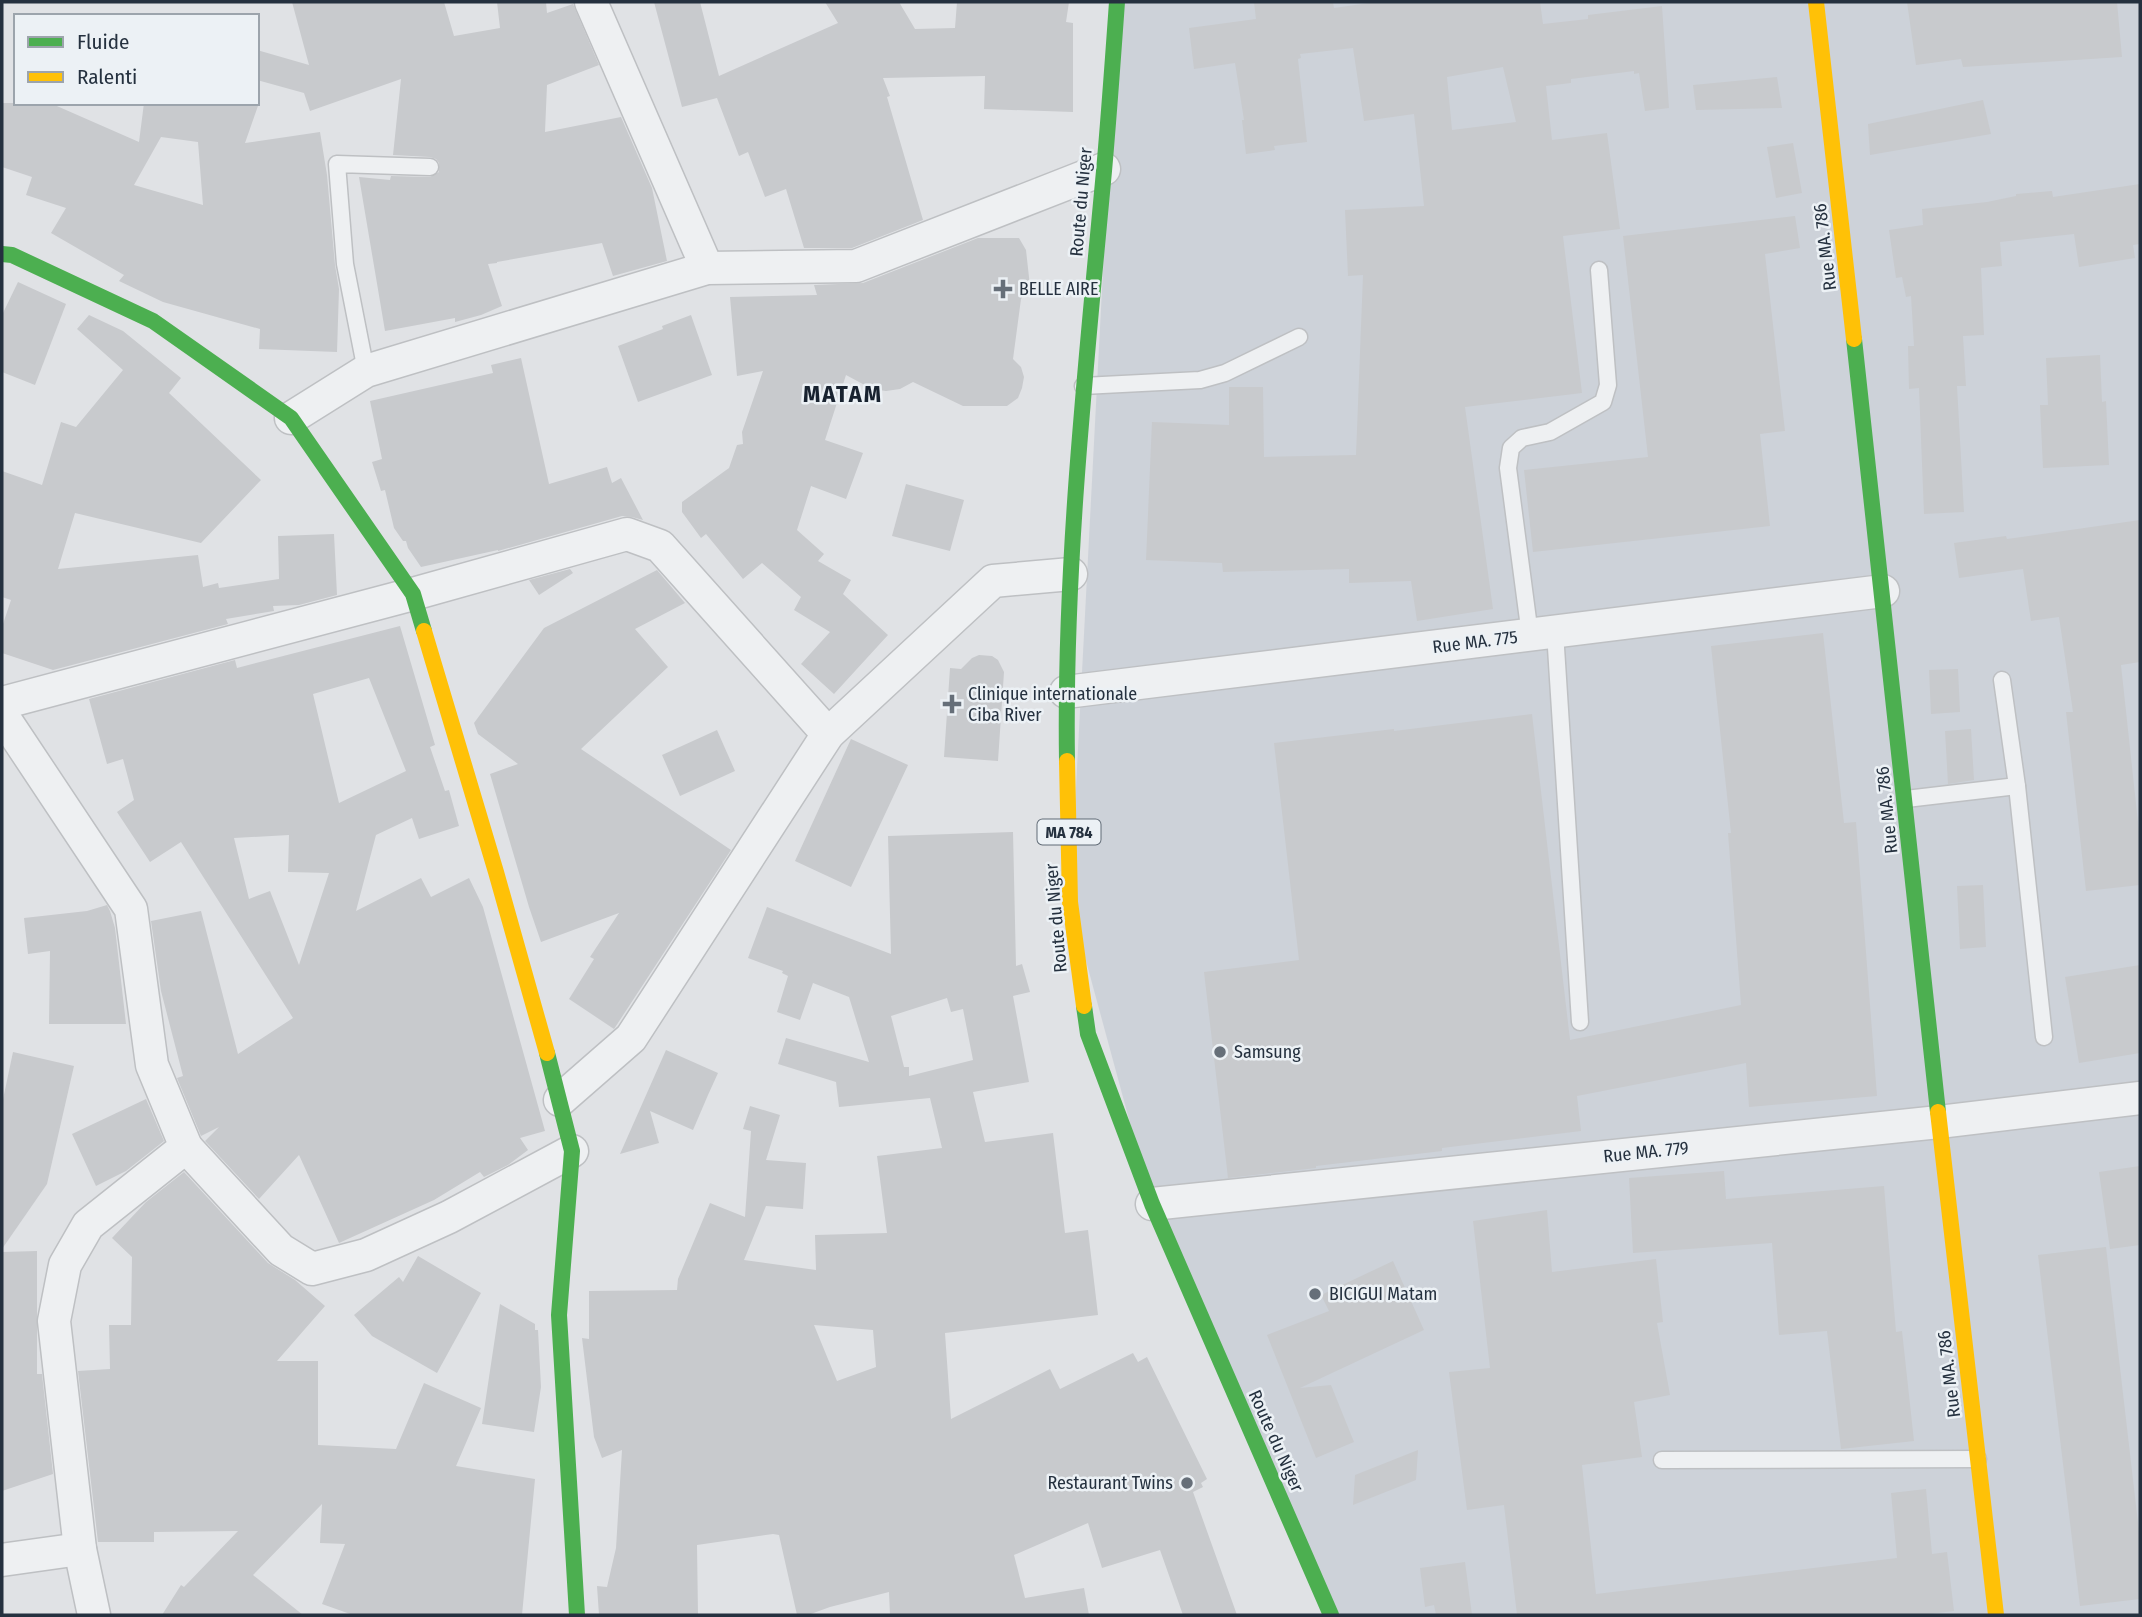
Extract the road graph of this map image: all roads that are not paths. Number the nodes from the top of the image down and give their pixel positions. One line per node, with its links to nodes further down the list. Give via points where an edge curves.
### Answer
1 (591, 2): 7 (street)
2 (1117, 2): 5 (street, Route du Niger / MA 784)
3 (1816, 2): 14 (street, Rue MA. 786)
4 (430, 167): 10 (lane, via 337,164 345,264)
5 (1104, 169): 7 (street, via 856,266); 11 (street, Route du Niger / MA 784)
6 (2, 254): 12 (street, via 153,321)
7 (706, 268): 10 (street)
8 (1599, 270): 16 (lane, via 1608,385 1603,402 1550,432 1522,438 1511,448 1508,468)
9 (1299, 337): 11 (lane, via 1225,373 1200,380)
10 (366, 371): 12 (street)
11 (1083, 386): 13 (street, Route du Niger / MA 784)
12 (291, 418): 15 (street)
13 (1071, 574): 18 (street, Route du Niger / MA 784); 21 (street, via 993,581)
14 (1883, 591): 16 (street, Rue MA. 775); 23 (street, Rue MA. 786)
15 (413, 594): 19 (street); 21 (street, via 627,534 660,546); 27 (street)
16 (1542, 633): 18 (street, Rue MA. 775); 24 (lane)
17 (2002, 680): 22 (lane)
18 (1066, 692): 31 (street, Route du Niger / MA 784, via 1070,902 1088,1034)
19 (2, 703)
20 (2, 715): 29 (street, via 131,909 152,1065)
21 (828, 734): 27 (street, via 631,1038)
22 (2017, 786): 23 (lane); 25 (lane)
23 (1906, 799): 28 (street, Rue MA. 786)
24 (1580, 1022)
25 (2043, 1037)
26 (2140, 1098): 28 (street, Rue MA. 779)
27 (560, 1100): 30 (street)
28 (1939, 1122): 31 (street, Rue MA. 779); 32 (street, Rue MA. 786)
29 (186, 1147): 30 (street, via 281,1250 312,1269 366,1255); 34 (street, via 88,1226 65,1265 54,1321)
30 (572, 1151): 37 (street, via 559,1315)
31 (1152, 1204): 38 (street, Route du Niger / MA 784)
32 (1978, 1459): 33 (lane); 39 (street, Rue MA. 786)
33 (1662, 1460)
34 (80, 1549): 35 (street); 36 (street)
35 (2, 1560)
36 (94, 1615)
37 (577, 1615)
38 (1331, 1615)
39 (1996, 1615)

